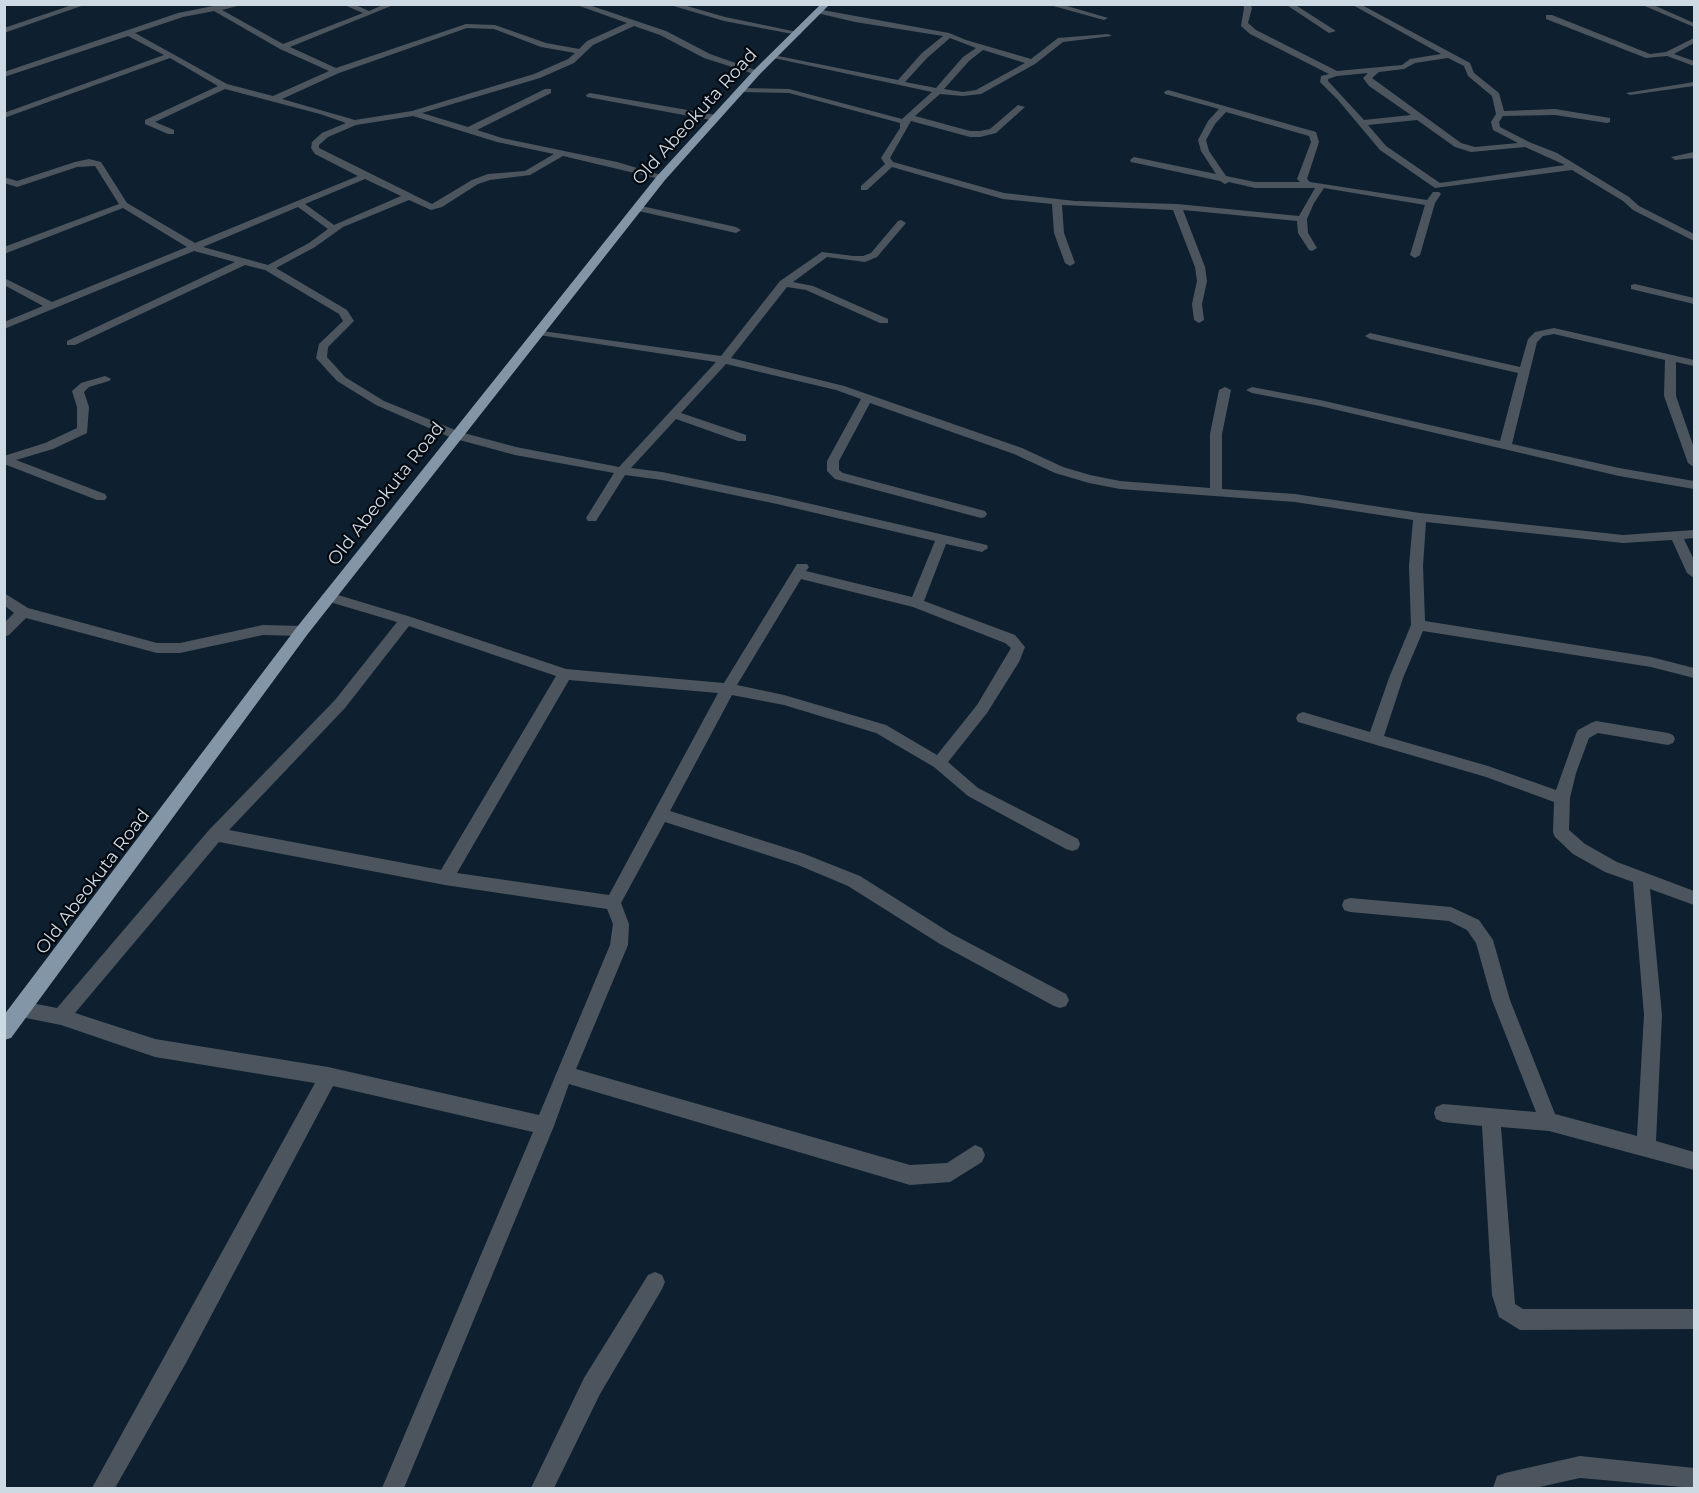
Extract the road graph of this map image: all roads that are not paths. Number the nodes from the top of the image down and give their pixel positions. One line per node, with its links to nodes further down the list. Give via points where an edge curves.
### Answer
1 (84, 4): 21 (street)
2 (242, 4): 13 (street)
3 (345, 4): 16 (street)
4 (393, 4): 16 (street)
5 (577, 4): 19 (street)
6 (670, 4): 15 (street)
7 (710, 4): 15 (street)
8 (1049, 4): 18 (street)
9 (1246, 4): 40 (street, via 1244,24 1254,32)
10 (1288, 4): 22 (street)
11 (1354, 4): 32 (street)
12 (1643, 4): 20 (street)
13 (213, 8): 23 (street); 28 (street)
14 (823, 8): 24 (highway, Old Abeokuta Road); 25 (street, via 855,20)
15 (696, 12): 24 (street)
16 (369, 14): 28 (street)
17 (1549, 17): 31 (street, via 1649,56)
18 (1104, 18)
19 (634, 23): 30 (street); 39 (street, via 707,56)
20 (1695, 25)
21 (4, 31)
22 (1332, 31)
23 (128, 33): 33 (street); 41 (street)
24 (798, 33): 34 (highway, Old Abeokuta Road)
25 (949, 35): 29 (street); 42 (street)
26 (1108, 36): 35 (street, via 1062,40)
27 (1695, 40): 31 (street)
28 (283, 47): 37 (street)
29 (982, 47): 35 (street); 47 (street)
30 (579, 51): 37 (street, via 544,45 495,27 466,26); 54 (street, via 571,61 537,76)
31 (1668, 54): 36 (street)
32 (1450, 55): 38 (street); 55 (street, via 1467,64 1471,74 1496,95)
33 (170, 56): 44 (street); 56 (street)
34 (773, 57): 39 (highway, Old Abeokuta Road); 42 (street)
35 (1032, 62): 47 (street, via 978,92)
36 (1695, 64)
37 (336, 71): 51 (street)
38 (1376, 71): 40 (street); 57 (street, via 1367,78 1372,84)
39 (757, 72): 45 (highway, Old Abeokuta Road)
40 (1336, 74): 62 (street, via 1324,78 1324,82)
41 (4, 75)
42 (901, 82): 47 (street)
43 (1695, 84): 49 (street)
44 (224, 86): 51 (street); 64 (street, via 148,122)
45 (742, 90): 58 (highway, Old Abeokuta Road); 59 (street, via 789,91)
46 (548, 91): 63 (street)
47 (938, 91): 59 (street)
48 (1168, 92): 53 (street)
49 (1630, 93)
50 (590, 95): 58 (street)
51 (274, 99): 61 (street)
52 (1021, 107): 59 (street, via 993,131 980,134)
53 (1224, 109): 75 (street, via 1202,140); 76 (street, via 1313,134 1316,142 1302,179)
54 (412, 113): 61 (street); 63 (street)
55 (1500, 114): 60 (street, via 1555,112); 65 (street, via 1496,128)
56 (4, 116)
57 (1418, 117): 62 (street); 65 (street, via 1458,145 1474,150)
58 (716, 118): 73 (highway, Old Abeokuta Road)
59 (907, 120): 70 (street, via 885,158)
60 (1607, 120)
61 (354, 123): 72 (street, via 325,135 315,148)
62 (1364, 123): 78 (street, via 1383,148)
63 (468, 131): 66 (street)
64 (171, 132)
65 (1526, 144): 71 (street)
66 (562, 153): 73 (street); 80 (street, via 527,173 475,182 431,207)
67 (1695, 155): 68 (street)
68 (1675, 157)
69 (1134, 160): 75 (street)
70 (890, 164): 79 (street); 81 (street, via 1004,196)
71 (1572, 167): 78 (street); 91 (street, via 1636,208)
72 (365, 176): 80 (street); 83 (street)
73 (661, 178): 86 (highway, Old Abeokuta Road)
74 (4, 180): 84 (street, via 18,184 75,165 94,163)
75 (1225, 181): 76 (street, via 1276,187)
76 (1308, 185): 77 (street)
77 (1322, 185): 82 (street); 87 (street)
78 (1438, 186): 82 (street)
79 (864, 188)
80 (408, 197): 89 (street)
81 (1057, 202): 85 (street); 97 (street, via 1059,233)
82 (1430, 203): 95 (street)
83 (299, 204): 89 (street); 92 (street)
84 (124, 205): 92 (street); 94 (street)
85 (1178, 207): 87 (street); 104 (street, via 1200,267)
86 (637, 208): 90 (street); 107 (highway, Old Abeokuta Road)
87 (1302, 219): 93 (street, via 1303,233)
88 (901, 223): 100 (street, via 874,255 853,259 825,254)
89 (334, 230): 98 (street)
90 (736, 230)
91 (1695, 238)
92 (196, 248): 96 (street); 103 (street)
93 (1312, 249)
94 (4, 251)
95 (1415, 255)
96 (245, 261): 98 (street); 109 (street)
97 (1070, 263)
98 (269, 268): 119 (street, via 325,299 349,321 323,346 321,358 341,379 380,403)
99 (4, 281): 103 (street)
100 (784, 283): 105 (street, via 808,288); 111 (street)
101 (1635, 287): 102 (street)
102 (1695, 301)
103 (51, 306): 106 (street)
104 (1199, 320)
105 (884, 321)
106 (4, 326)
107 (539, 332): 111 (street); 119 (highway, Old Abeokuta Road)
108 (1370, 336): 113 (street)
109 (71, 343)
110 (1671, 357): 112 (street); 113 (street, via 1546,331 1532,341); 123 (street, via 1670,396)
111 (724, 360): 117 (street); 118 (street)
112 (1695, 363)
113 (1524, 371): 121 (street)
114 (105, 379): 122 (street, via 78,391 83,430)
115 (1225, 390): 126 (street, via 1215,434)
116 (1252, 390): 121 (street)
117 (867, 398): 126 (street, via 1089,479); 128 (street, via 833,462 833,471 839,476)
118 (675, 415): 120 (street); 124 (street)
119 (456, 435): 124 (street, via 515,451); 136 (highway, Old Abeokuta Road)
120 (742, 438)
121 (1505, 446): 125 (street)
122 (5, 460): 127 (street)
123 (1695, 463)
124 (622, 471): 130 (street); 133 (street, via 777,500)
125 (1695, 485)
126 (1216, 492): 129 (street, via 1295,498)
127 (101, 497)
128 (981, 514)
129 (1420, 517): 132 (street, via 1623,539); 141 (street, via 1416,566)
130 (592, 518)
131 (1695, 534): 132 (street)
132 (1677, 537): 135 (street)
133 (942, 539): 134 (street); 138 (street)
134 (982, 548)
135 (1695, 573)
136 (328, 597): 140 (street); 142 (highway, Old Abeokuta Road)
137 (4, 598): 139 (street)
138 (916, 603): 146 (street, via 801,570); 150 (street, via 1011,639 1018,647 982,709)
139 (23, 612): 142 (street, via 168,649 262,630); 143 (street)
140 (406, 620): 145 (street); 153 (street, via 340,704)
141 (1418, 625): 144 (street, via 1651,662); 149 (street)
142 (302, 631): 161 (highway, Old Abeokuta Road)
143 (4, 632)
144 (1695, 673)
145 (565, 674): 146 (street); 155 (street)
146 (728, 689): 150 (street, via 784,700 881,729); 152 (street)
147 (1303, 718): 149 (street)
148 (1668, 739): 151 (street, via 1596,727 1583,734)
149 (1375, 740): 151 (street)
150 (939, 763): 154 (street, via 973,792)
151 (1562, 798): 156 (street, via 1561,832 1579,849)
152 (660, 814): 158 (street); 160 (street, via 854,881 946,939)
153 (215, 835): 155 (street); 162 (street)
154 (1072, 844)
155 (445, 878): 158 (street)
156 (1641, 878): 157 (street); 170 (street, via 1653,1016)
157 (1695, 898)
158 (613, 903): 164 (street, via 621,924 619,945)
159 (1350, 905): 168 (street, via 1451,914 1473,925 1484,940 1501,1000)
160 (1060, 999)
161 (21, 1009): 162 (street); 163 (highway, Old Abeokuta Road)
162 (61, 1017): 165 (street, via 155,1048)
163 (4, 1031)
164 (564, 1074): 169 (street); 171 (street, via 910,1175 950,1172)
165 (328, 1076): 169 (street); 176 (street)
166 (1443, 1113): 167 (street)
167 (1491, 1117): 168 (street); 174 (street, via 1506,1310 1520,1320)
168 (1549, 1122): 170 (street)
169 (545, 1126): 177 (street)
170 (1646, 1148): 172 (street)
171 (975, 1155)
172 (1695, 1161)
173 (655, 1282): 178 (street, via 592,1386)
174 (1695, 1319)
175 (1695, 1479): 179 (street, via 1580,1467 1505,1484)
176 (103, 1488)
177 (393, 1488)
178 (542, 1488)
179 (1504, 1488)

